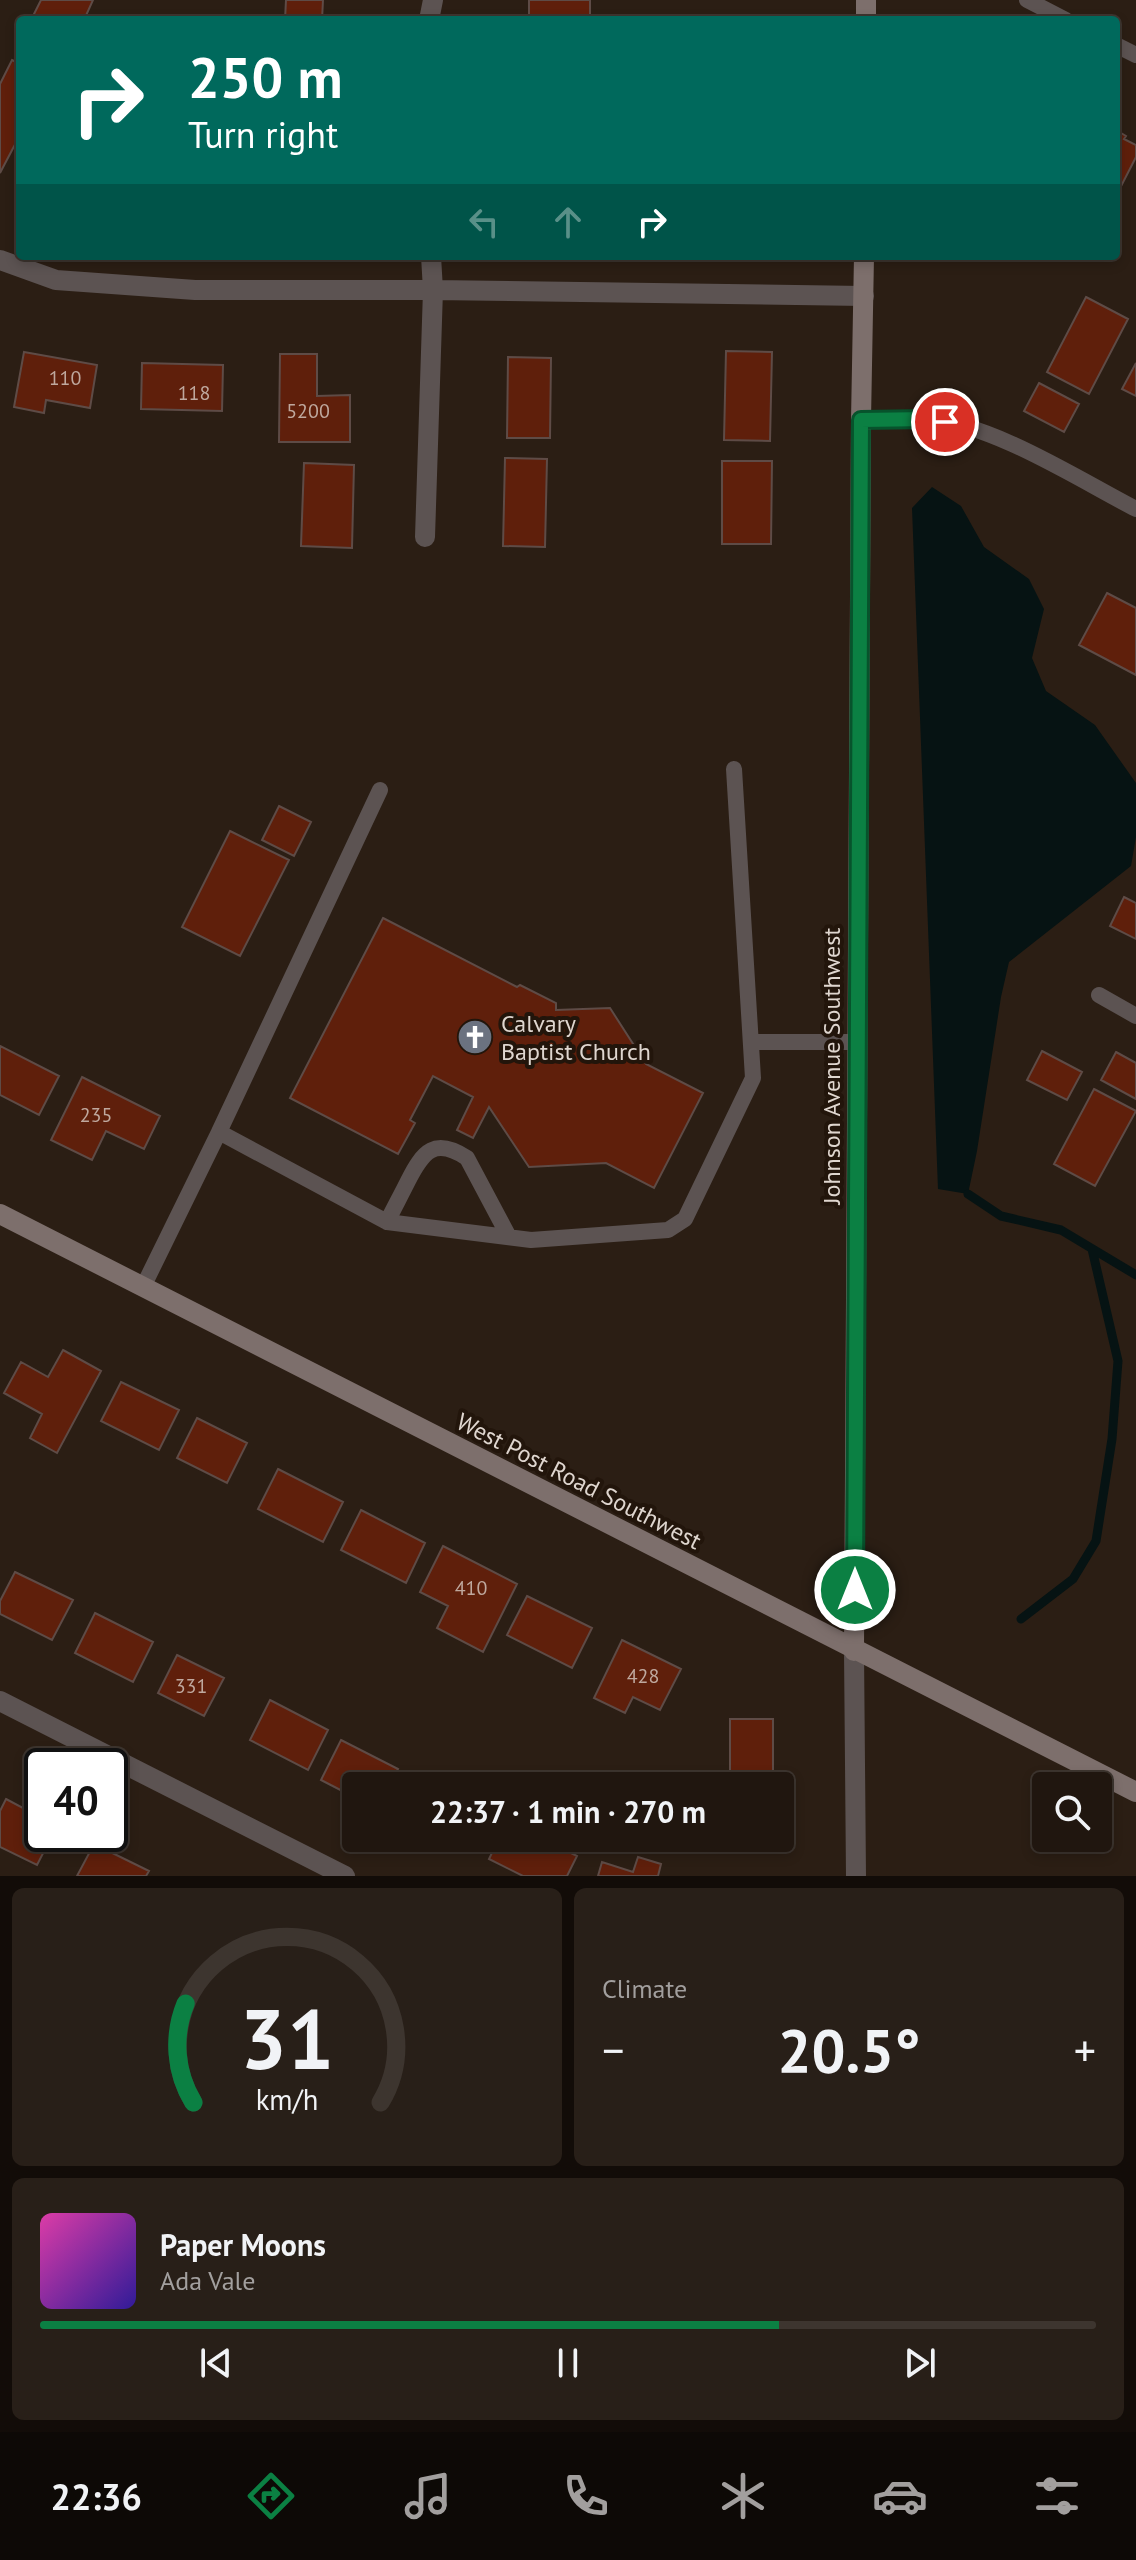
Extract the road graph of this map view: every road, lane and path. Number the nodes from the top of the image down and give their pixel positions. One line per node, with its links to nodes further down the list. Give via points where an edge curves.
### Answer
1 (1027, 0): 2 (lane)
2 (1058, 16)
3 (0, 260): 6 (street, via 56,280 195,290)
4 (431, 260): 6 (street)
5 (864, 260): 7 (street, Johnson Avenue Southwest)
6 (433, 290): 7 (street); 10 (street)
7 (864, 296): 8 (street, Johnson Avenue Southwest)
8 (861, 420): 9 (lane, via 929,419 1002,439); 16 (street, Johnson Avenue Southwest)
9 (1136, 509)
10 (425, 537)
11 (734, 769): 15 (lane)
12 (380, 790): 17 (lane)
13 (1099, 995): 14 (lane)
14 (1136, 1016)
15 (751, 1042): 16 (lane); 20 (lane, via 753,1078 685,1219 668,1230)
16 (857, 1042): 22 (street, Johnson Avenue Southwest)
17 (219, 1132): 19 (lane); 21 (lane)
18 (0, 1214): 21 (street, West Post Road Southwest)
19 (387, 1222): 20 (lane); 20 (lane, via 416,1165 426,1152 439,1147 467,1158)
20 (509, 1237)
21 (143, 1287): 22 (street, West Post Road Southwest)
22 (854, 1651): 24 (street, West Post Road Southwest); 26 (street, Johnson Avenue Southwest)
23 (0, 1701): 25 (street)
24 (1136, 1792)
25 (345, 1876)
26 (856, 1876)

